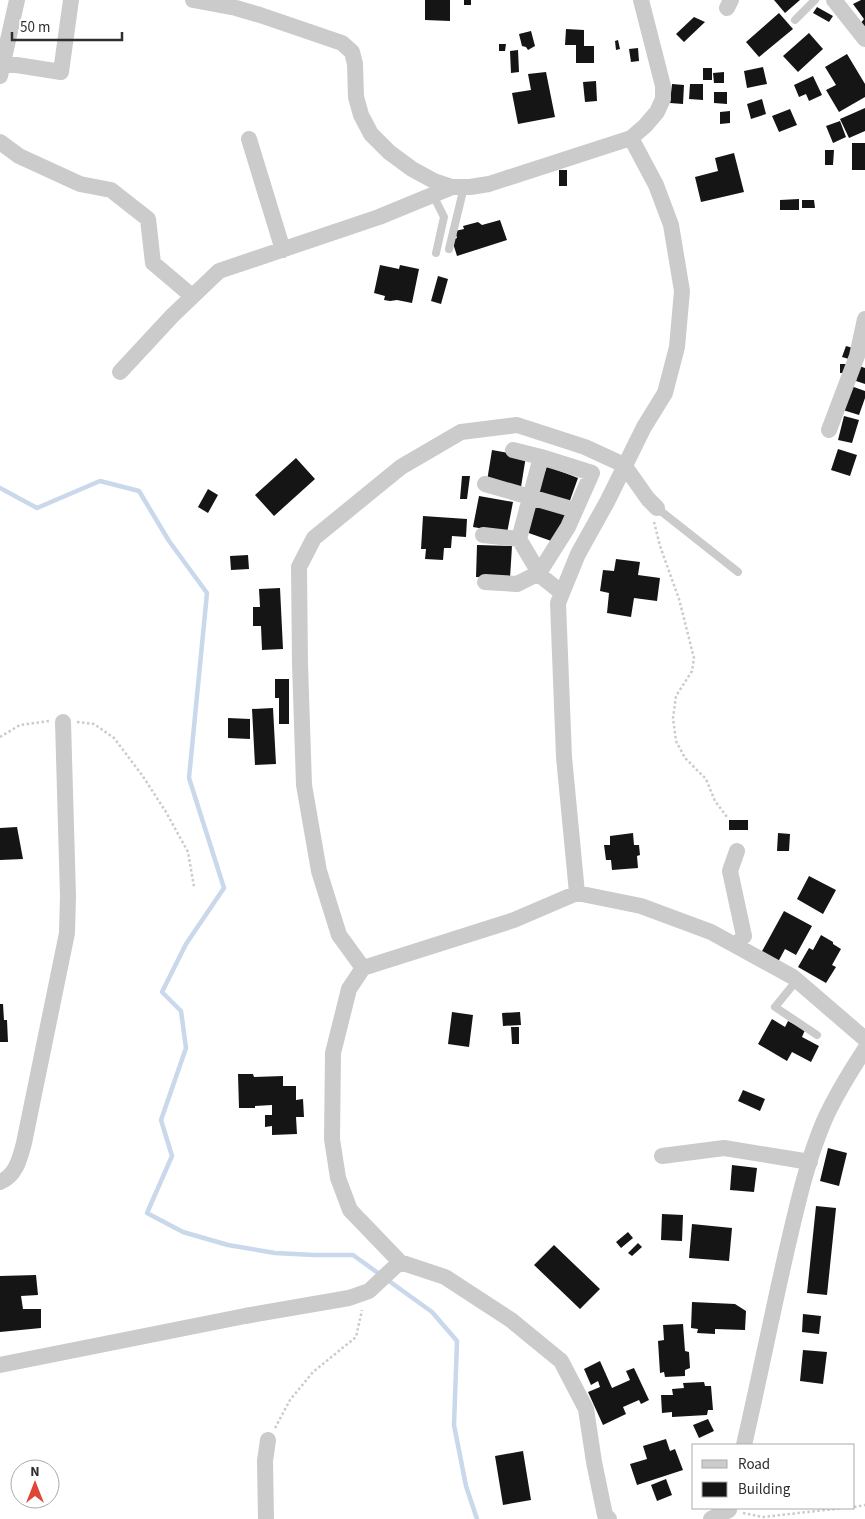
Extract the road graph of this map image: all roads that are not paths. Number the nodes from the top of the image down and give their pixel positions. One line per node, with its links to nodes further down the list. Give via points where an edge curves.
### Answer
1 (17, 0): 10 (street)
2 (70, 0): 10 (street, via 61,72)
3 (193, 0): 7 (street, via 236,8)
4 (641, 0): 11 (street, via 660,70 663,99 657,112)
5 (815, 0): 8 (lane)
6 (834, 0): 9 (street)
7 (251, 6): 14 (street, via 342,43 352,52 356,97 371,134 412,169 434,181)
8 (795, 20)
9 (865, 39)
10 (2, 69)
11 (632, 138): 14 (street, via 489,184); 25 (street, via 656,185 671,225 682,291 677,347 665,393)
12 (248, 139): 17 (street)
13 (0, 142): 19 (street, via 19,156 80,184 111,190 148,219 153,263)
14 (458, 187): 15 (street); 16 (lane)
15 (433, 195): 17 (street); 18 (lane, via 444,217)
16 (449, 249)
17 (284, 250): 19 (street, via 219,271)
18 (436, 253)
19 (192, 296): 21 (street)
20 (865, 319): 22 (street, via 857,356)
21 (120, 372)
22 (829, 430)
23 (513, 450): 24 (street)
24 (542, 457): 27 (street); 29 (street, via 592,473)
25 (624, 465): 28 (street); 35 (street, via 578,554); 40 (street, via 585,447 517,425 460,432 401,467 314,538 299,566 304,785 319,871 339,935)
26 (485, 484): 27 (street)
27 (530, 497): 29 (street); 31 (street)
28 (657, 508): 32 (lane)
29 (575, 510): 33 (street)
30 (483, 535): 31 (street)
31 (519, 539): 33 (street)
32 (738, 572)
33 (539, 573): 34 (street, via 517,584); 35 (street)
34 (485, 582)
35 (562, 593): 38 (street, via 558,603 563,747)
36 (63, 722): 47 (street, via 67,933 24,1143 18,1164)
37 (737, 851): 39 (street, via 730,871 744,936)
38 (577, 893): 39 (street, via 641,906 712,932); 40 (street, via 514,920)
39 (736, 946): 41 (street)
40 (363, 968): 48 (street, via 349,989 333,1052 332,1139 338,1178 350,1210)
41 (797, 980): 42 (lane, via 774,1007); 43 (street)
42 (818, 1035)
43 (865, 1039)
44 (865, 1049): 46 (street, via 844,1081 824,1122)
45 (662, 1156): 46 (street, via 724,1148)
46 (810, 1162): 51 (street)
47 (0, 1182)
48 (400, 1262): 49 (street, via 369,1291 349,1298); 54 (street, via 445,1277 511,1320 561,1361 586,1409 594,1462)
49 (0, 1365)
50 (268, 1440): 53 (street)
51 (744, 1444)
52 (728, 1512): 55 (street)
53 (266, 1519)
54 (608, 1519)
55 (711, 1519)

